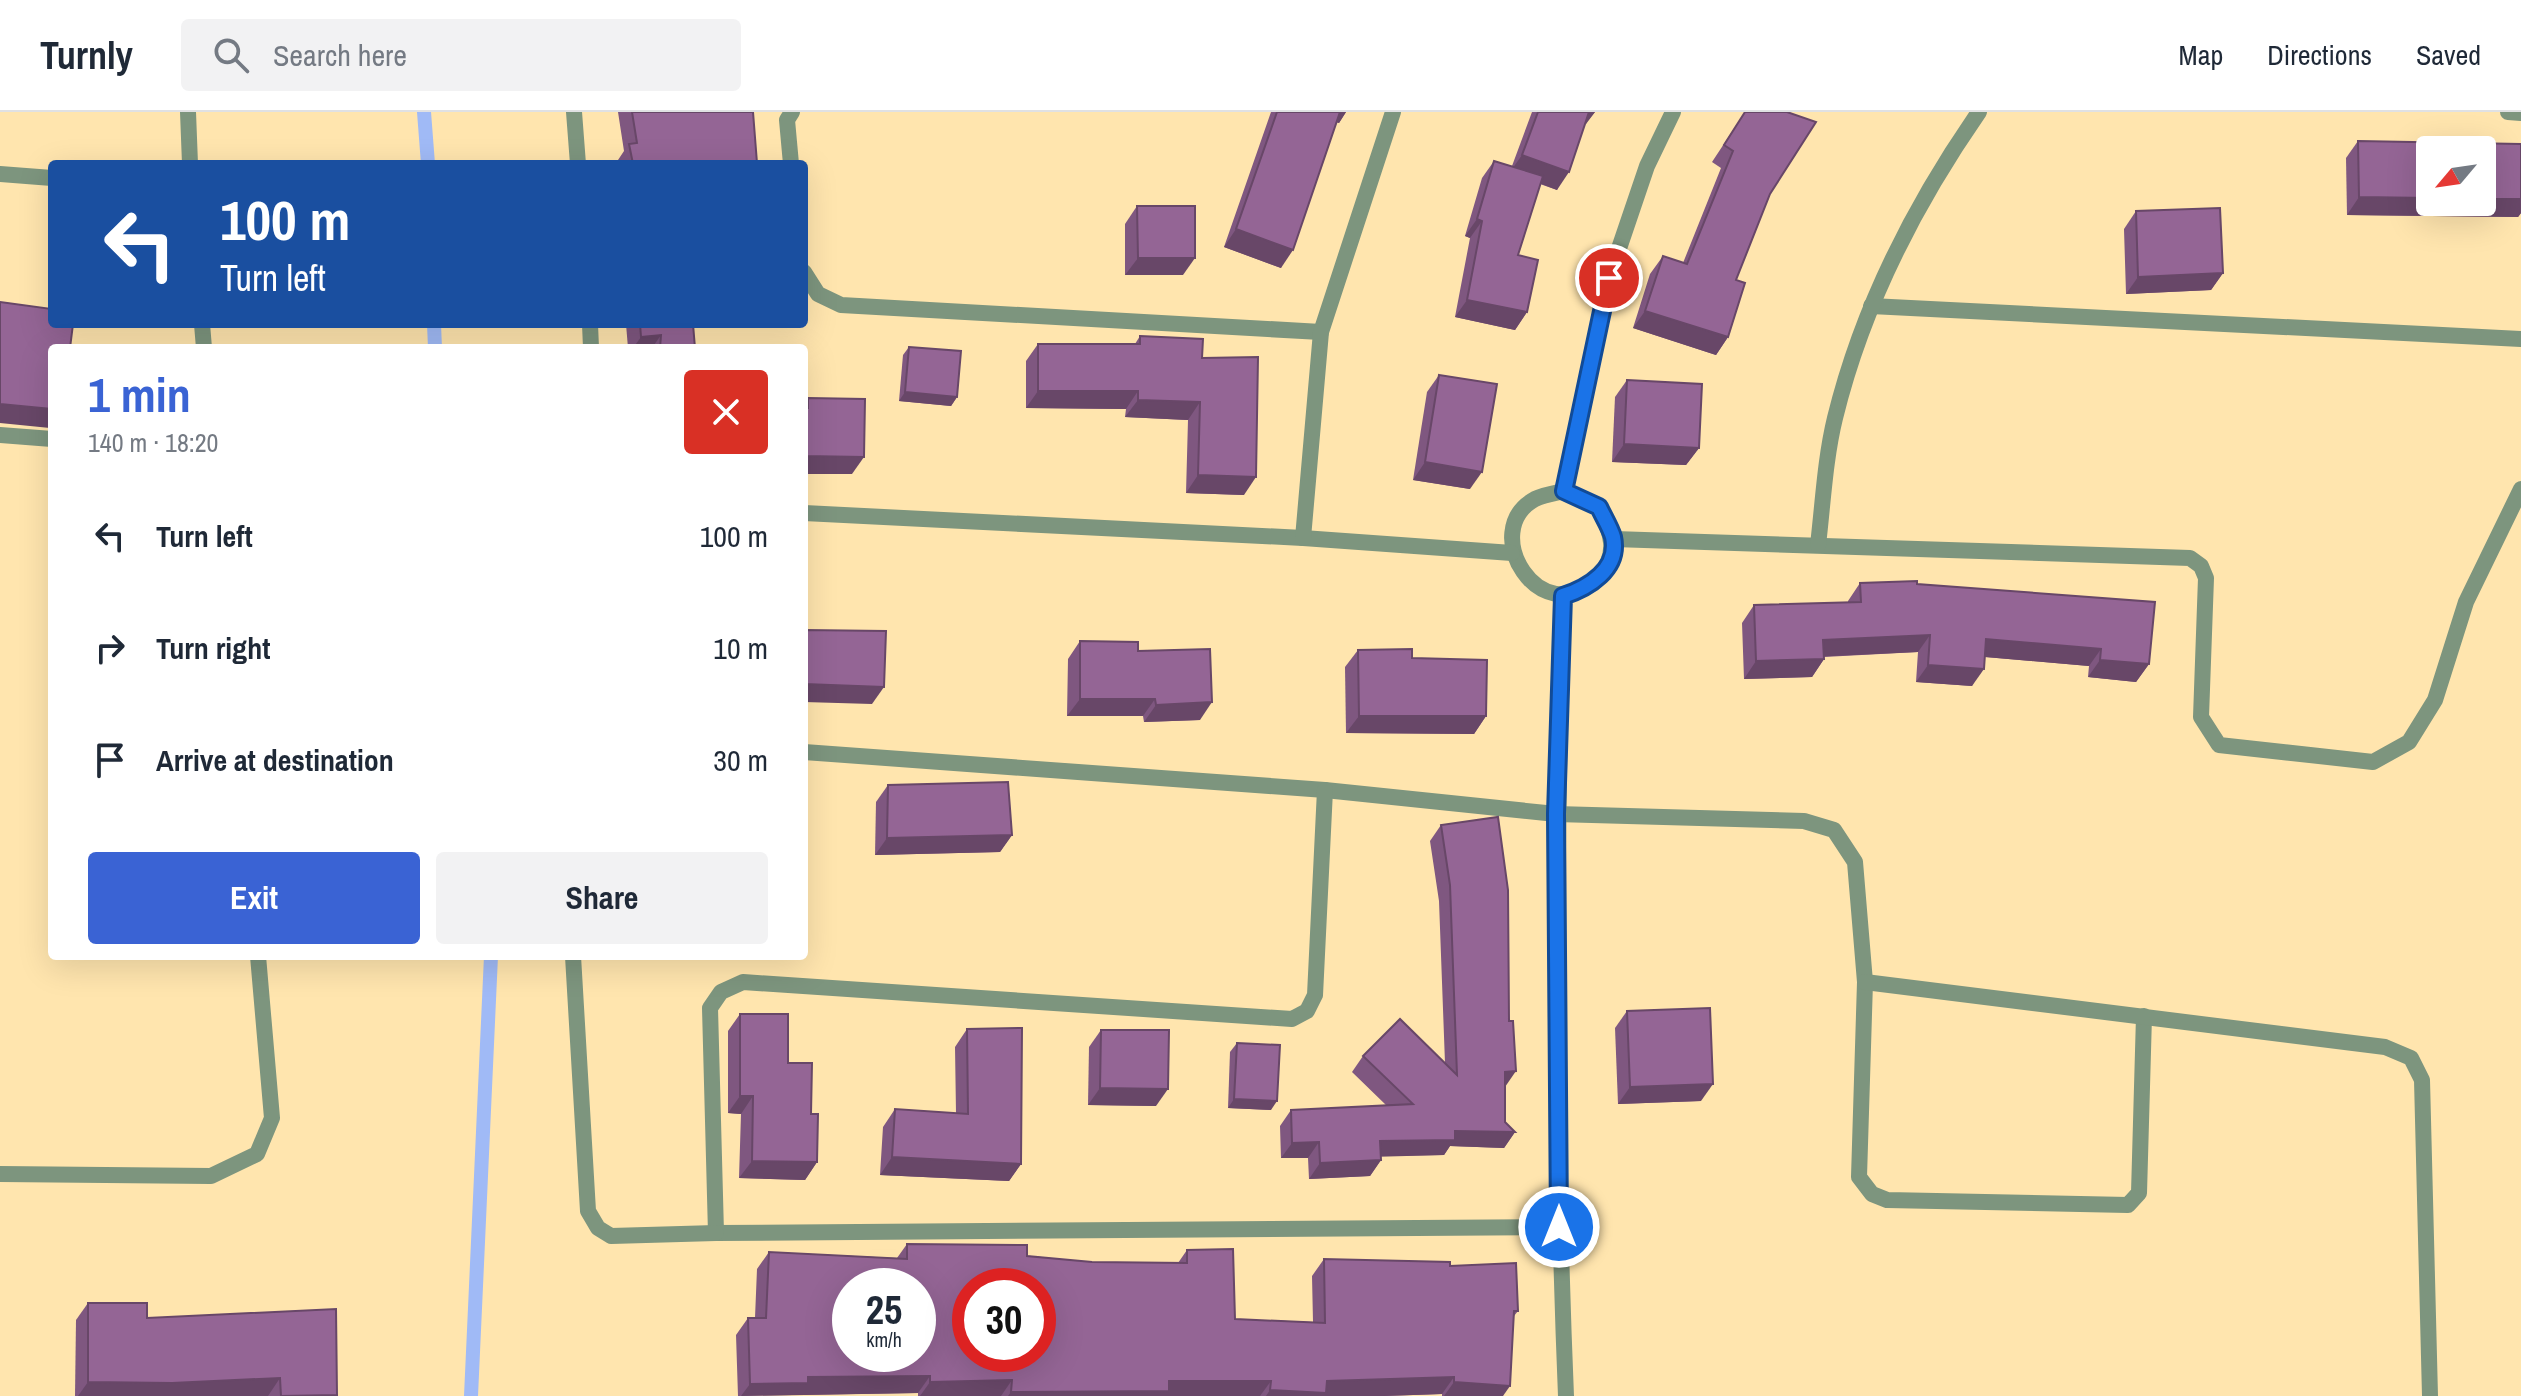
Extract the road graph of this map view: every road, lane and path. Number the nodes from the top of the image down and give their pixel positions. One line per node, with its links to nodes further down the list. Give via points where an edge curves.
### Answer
1 (188, 112): 9 (street)
2 (574, 112): 10 (street)
3 (792, 112): 11 (street, via 787,120)
4 (1393, 112): 16 (street)
5 (1673, 112): 21 (street, via 1647,166 1609,278)
6 (1979, 112): 15 (street, via 1937,173)
7 (2508, 112): 8 (street)
8 (2521, 113)
9 (190, 160)
10 (578, 160)
11 (791, 160)
12 (0, 174): 13 (street)
13 (48, 178)
14 (808, 278): 16 (street, via 818,294 841,305)
15 (1871, 306): 17 (street); 25 (street, via 1835,419)
16 (1321, 332): 23 (street)
17 (2521, 339)
18 (0, 435): 19 (street)
19 (48, 439)
20 (2521, 489): 25 (street, via 2466,602 2435,700 2409,742 2373,762 2219,745 2201,717 2206,578 2190,558)
21 (1564, 491): 24 (street, via 1599,507); 26 (street, via 1533,500 1514,524)
22 (808, 513): 23 (street)
23 (1303, 538): 26 (street)
24 (1614, 539): 25 (street); 27 (street, via 1607,568 1587,588)
25 (1818, 545)
26 (1512, 553): 27 (street, via 1531,584)
27 (1563, 596): 30 (street)
28 (808, 752): 29 (street)
29 (1325, 790): 30 (street); 37 (street, via 1315,995 1307,1011 1292,1019 743,982 721,992 710,1008)
30 (1556, 814): 33 (street, via 1804,821 1834,830 1855,862); 36 (street)
31 (258, 960): 35 (street, via 272,1118 257,1154 211,1176)
32 (573, 960): 37 (street, via 588,1211 598,1228 611,1236)
33 (1865, 982): 34 (street); 34 (street, via 1859,1177 1872,1194 1887,1200 2128,1205 2135,1201)
34 (2144, 1016): 39 (street, via 2385,1047 2411,1058 2422,1080)
35 (0, 1174)
36 (1559, 1227): 37 (street); 38 (street)
37 (716, 1233)
38 (1566, 1396)
39 (2430, 1396)

